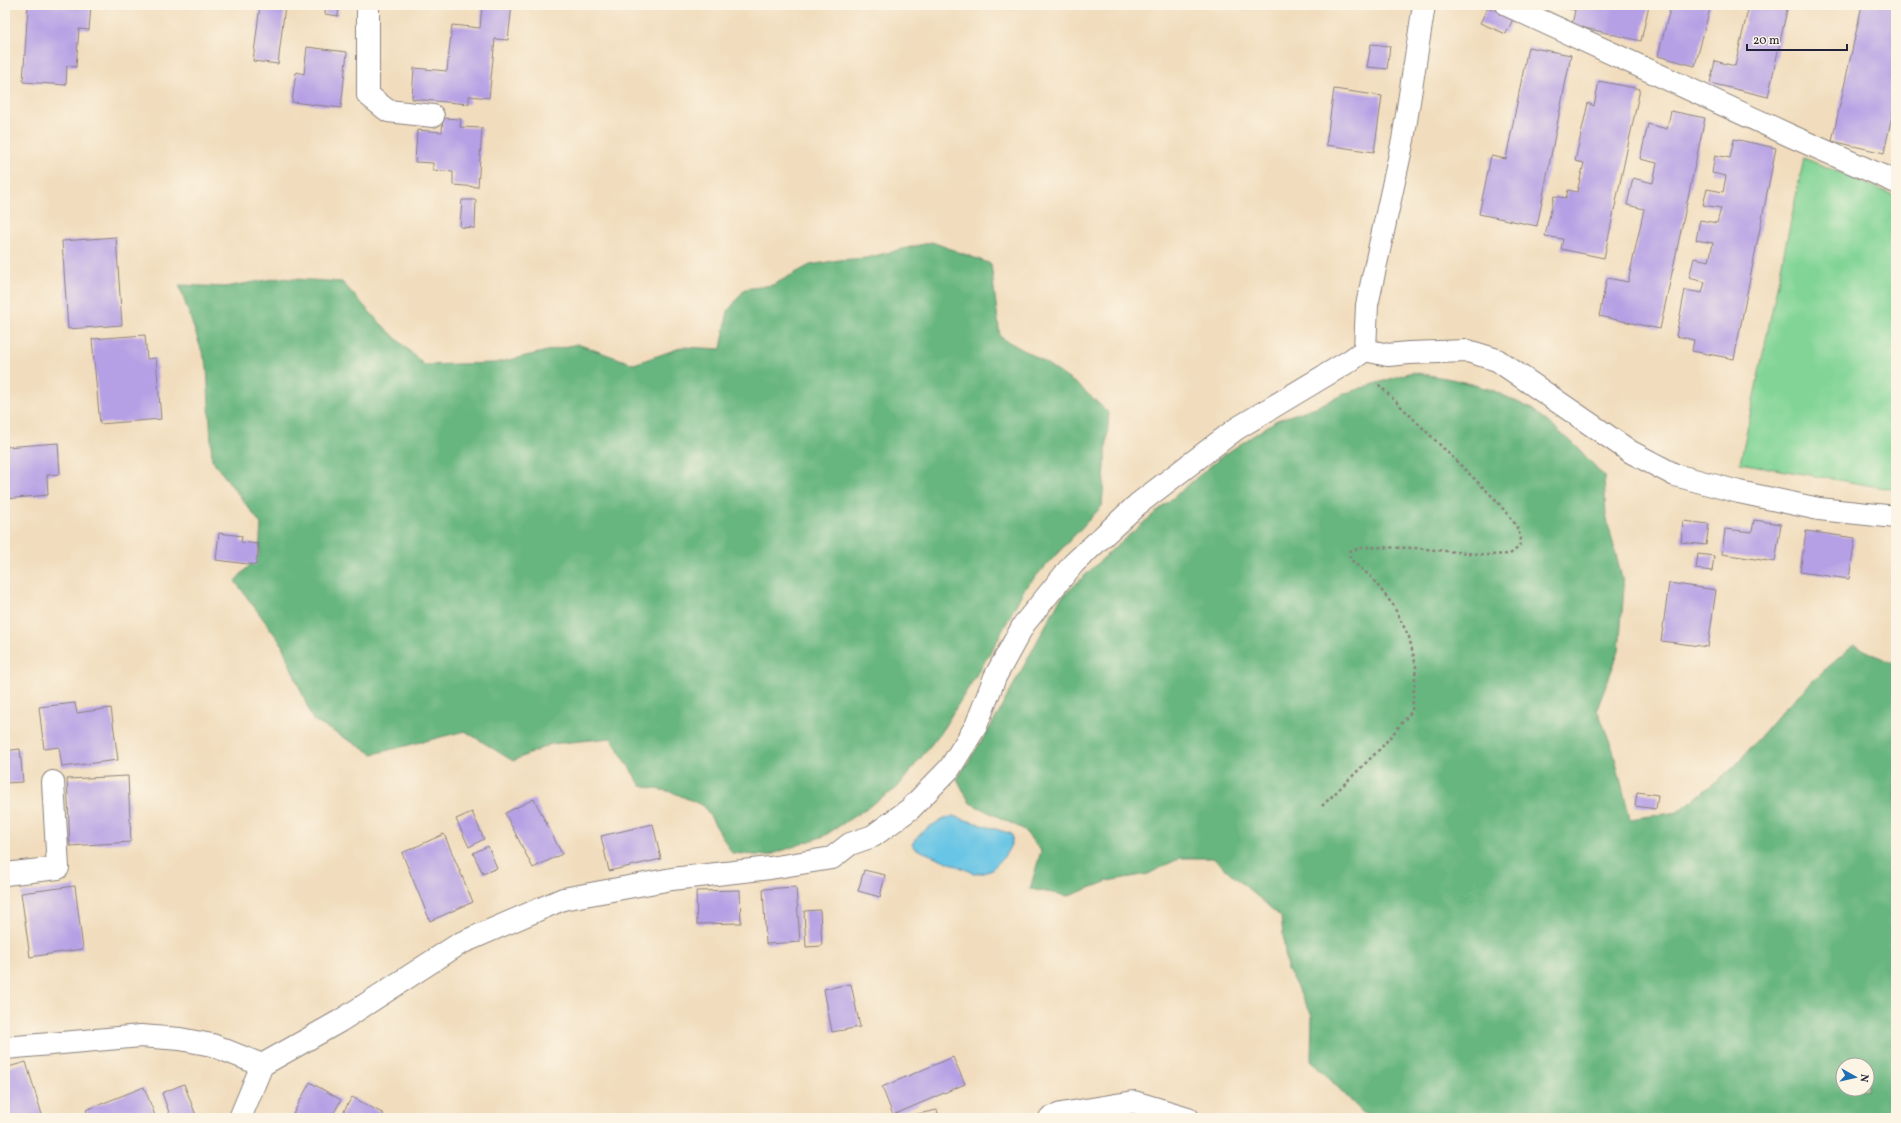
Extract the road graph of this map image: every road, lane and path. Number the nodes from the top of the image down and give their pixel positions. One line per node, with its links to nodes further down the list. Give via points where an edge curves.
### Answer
1 (368, 5): 4 (street, via 368,95 388,111)
2 (1424, 5): 6 (street, via 1403,140)
3 (1507, 5): 5 (street)
4 (433, 116)
5 (1896, 182)
6 (1358, 355): 7 (street, via 1468,351 1497,360 1631,452 1675,475 1819,509); 9 (path, via 1400,405 1496,500 1516,526 1521,538 1519,547 1510,554 1365,547 1350,551 1350,559 1371,577 1393,605 1409,637 1416,666 1412,711 1381,748); 12 (street, via 1236,429 1138,504 1074,563 1024,624 995,677 976,726 950,768 910,808 873,836 850,844 832,858 672,879 563,899 459,944 346,1018)
7 (1896, 517)
8 (53, 782): 10 (street, via 58,868)
9 (1322, 806)
10 (5, 874)
11 (5, 1048): 12 (street, via 149,1036 212,1045)
12 (262, 1065): 13 (street)
13 (240, 1118)
14 (1050, 1118): 15 (street, via 1134,1102)
15 (1188, 1118)

